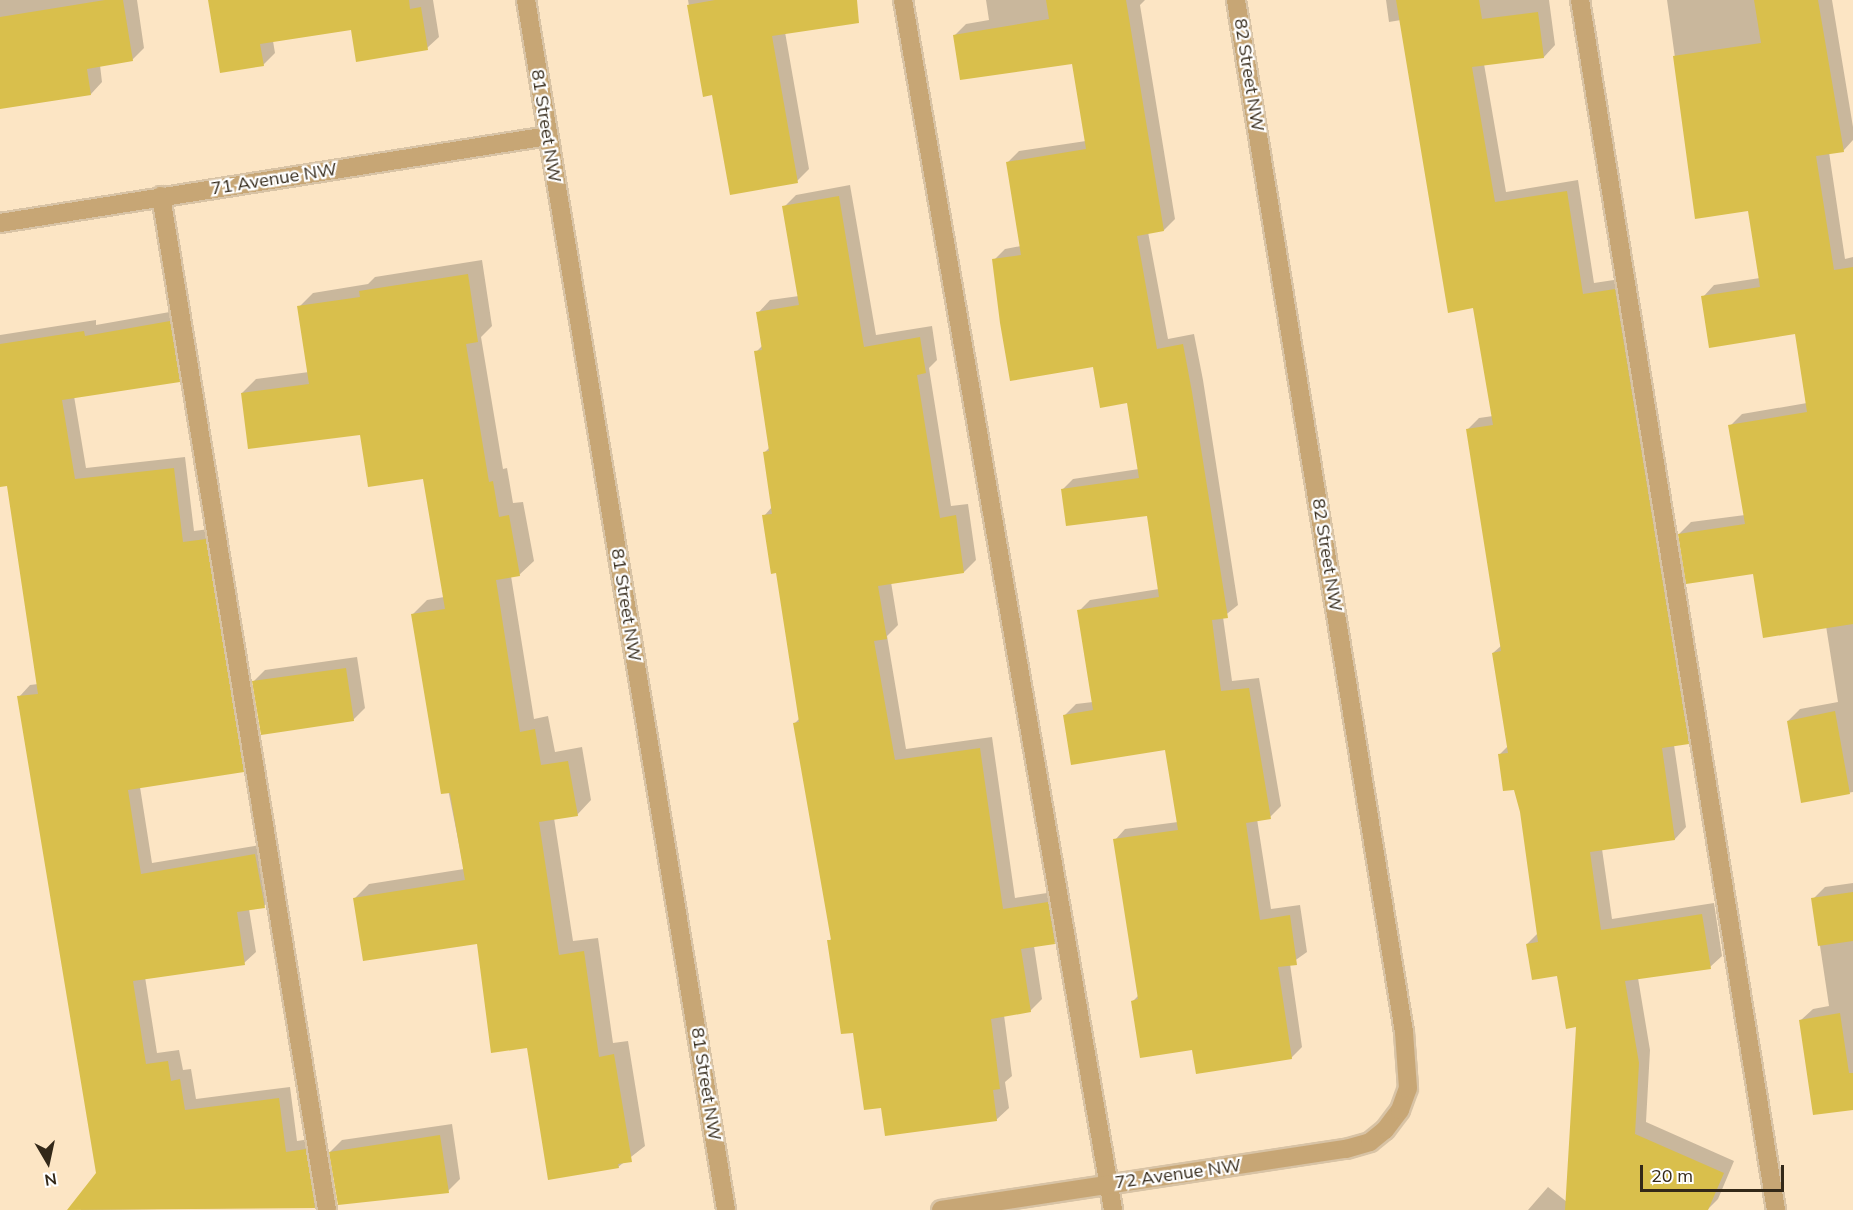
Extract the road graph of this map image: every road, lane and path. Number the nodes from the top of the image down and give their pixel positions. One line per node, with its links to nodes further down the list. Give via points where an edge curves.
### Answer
1 (526, 0): 5 (street, 81 Street NW)
2 (903, 0): 9 (street)
3 (1236, 0): 8 (street, 82 Street NW, via 1404,1032 1407,1088)
4 (1580, 0): 14 (street)
5 (548, 136): 6 (street, 71 Avenue NW); 11 (street, 81 Street NW)
6 (161, 196): 7 (street, 71 Avenue NW); 10 (street)
7 (0, 223)
8 (1400, 1110): 9 (street, 72 Avenue NW, via 1370,1142 1346,1149)
9 (1109, 1184): 12 (street, 72 Avenue NW); 13 (street)
10 (327, 1210)
11 (726, 1210)
12 (941, 1210)
13 (1113, 1210)
14 (1776, 1210)

